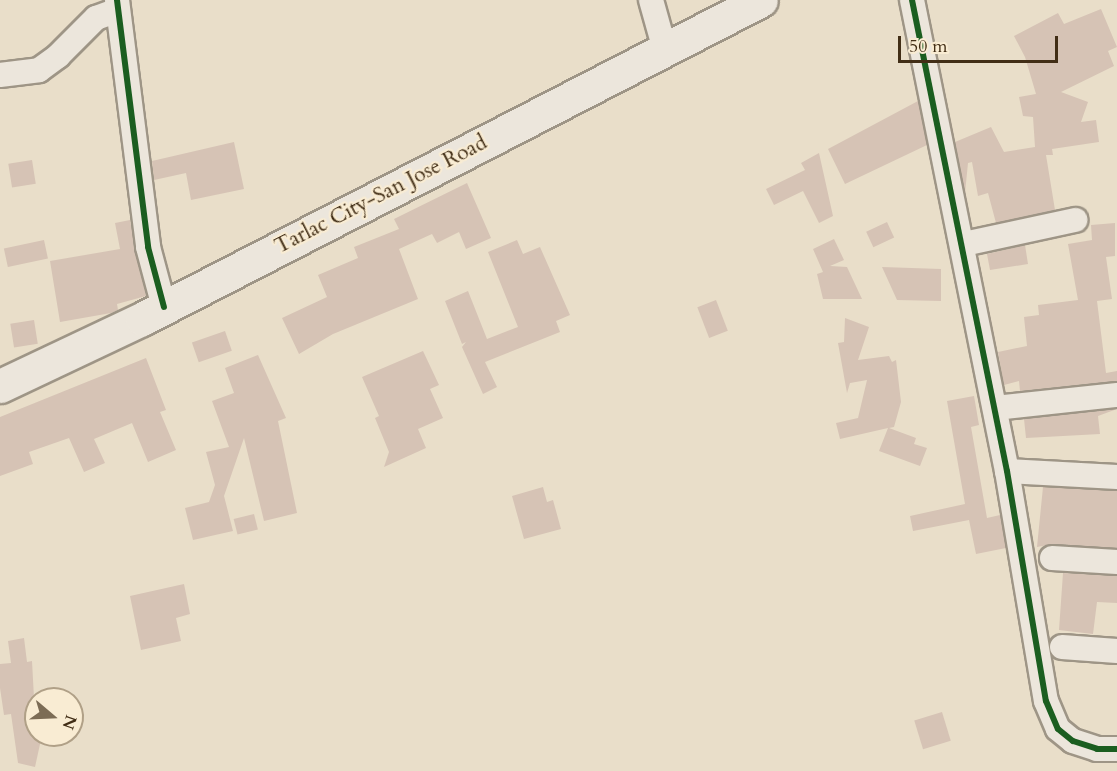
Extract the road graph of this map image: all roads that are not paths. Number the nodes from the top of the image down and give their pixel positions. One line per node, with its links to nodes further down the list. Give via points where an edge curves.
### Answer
1 (651, 0): 5 (street)
2 (760, 0): 5 (main road, Tarlac City-San Jose Road)
3 (912, 0): 8 (street)
4 (118, 5): 6 (street, via 96,18 39,69); 9 (street, via 142,215)
5 (665, 50): 9 (main road, Tarlac City-San Jose Road)
6 (0, 75)
7 (1075, 220): 8 (street)
8 (964, 244): 12 (street)
9 (164, 307): 10 (main road, Tarlac City-San Jose Road)
10 (0, 386)
11 (1117, 395): 12 (street)
12 (995, 408): 13 (street)
13 (1007, 471): 14 (street); 19 (street, via 1050,716 1073,741 1097,749)
14 (1117, 477)
15 (1052, 558): 16 (street)
16 (1117, 562)
17 (1062, 647): 18 (street)
18 (1117, 651)
19 (1117, 749)

